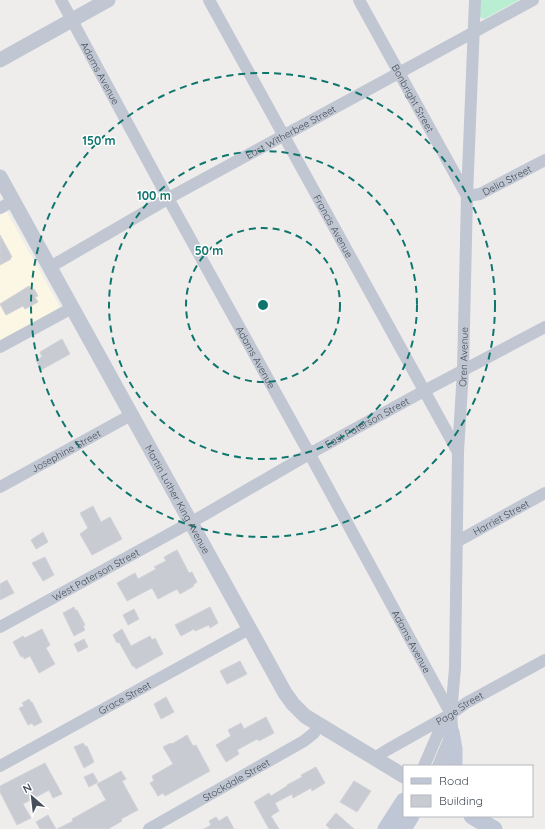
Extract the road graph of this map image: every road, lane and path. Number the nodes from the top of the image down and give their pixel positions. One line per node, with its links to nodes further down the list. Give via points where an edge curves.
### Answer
1 (60, 0): 7 (street, Adams Avenue)
2 (108, 0): 7 (street)
3 (209, 0): 11 (street, Francis Avenue)
4 (359, 0): 10 (street, Bonbright Street)
5 (475, 0): 8 (street, Oren Avenue)
6 (533, 0): 8 (street, East Witherbee Street)
7 (72, 20): 9 (street); 15 (street, Adams Avenue)
8 (475, 33): 10 (street, East Witherbee Street); 14 (street, Oren Avenue)
9 (0, 60)
10 (399, 72): 11 (street, East Witherbee Street); 14 (street, Bonbright Street)
11 (283, 135): 15 (street, East Witherbee Street); 23 (street, Francis Avenue)
12 (545, 160): 14 (street, Delia Street, via 480,194)
13 (0, 177): 16 (street, Martin Luther King Avenue)
14 (467, 196): 22 (street, Oren Avenue)
15 (168, 199): 18 (street, East Witherbee Street); 26 (street, Adams Avenue)
16 (13, 201): 17 (street); 18 (street, Martin Luther King Avenue)
17 (0, 208)
18 (50, 267): 19 (street, Martin Luther King Avenue)
19 (72, 308): 21 (street); 24 (street, Martin Luther King Avenue)
20 (544, 330): 22 (street, East Paterson Street)
21 (0, 347)
22 (463, 370): 23 (street, East Paterson Street); 25 (street, Oren Avenue)
23 (424, 391): 25 (street, Francis Avenue); 26 (street, East Paterson Street)
24 (131, 415): 27 (street, Josephine Street); 29 (street, Martin Luther King Avenue)
25 (458, 452): 30 (street, Oren Avenue)
26 (309, 454): 29 (street, East Paterson Street); 34 (street, Adams Avenue)
27 (0, 487)
28 (545, 493): 30 (street, Harriet Street)
29 (190, 522): 31 (street, West Paterson Street); 32 (street, Martin Luther King Avenue)
30 (458, 541): 34 (street, Oren Avenue, via 455,668)
31 (0, 627)
32 (249, 629): 35 (street, Martin Luther King Avenue, via 289,699); 41 (street, Grace Street)
33 (545, 660): 34 (street, Page Street)
34 (451, 714): 36 (street, Oren Avenue); 37 (street, Page Street, via 381,753); 38 (street, via 440,729)
35 (319, 725): 37 (street, Martin Luther King Avenue); 46 (street, Stockdale Street, via 304,741)
36 (451, 732): 39 (street, Oren Avenue); 40 (main road)
37 (376, 760): 42 (street, Martin Luther King Avenue)
38 (424, 765)
39 (438, 765)
40 (454, 765)
41 (0, 766)
42 (403, 775)
43 (403, 803): 47 (main road)
44 (410, 817): 48 (main road)
45 (474, 817): 49 (main road)
46 (149, 829)
47 (386, 829)
48 (403, 829)
49 (494, 829)

